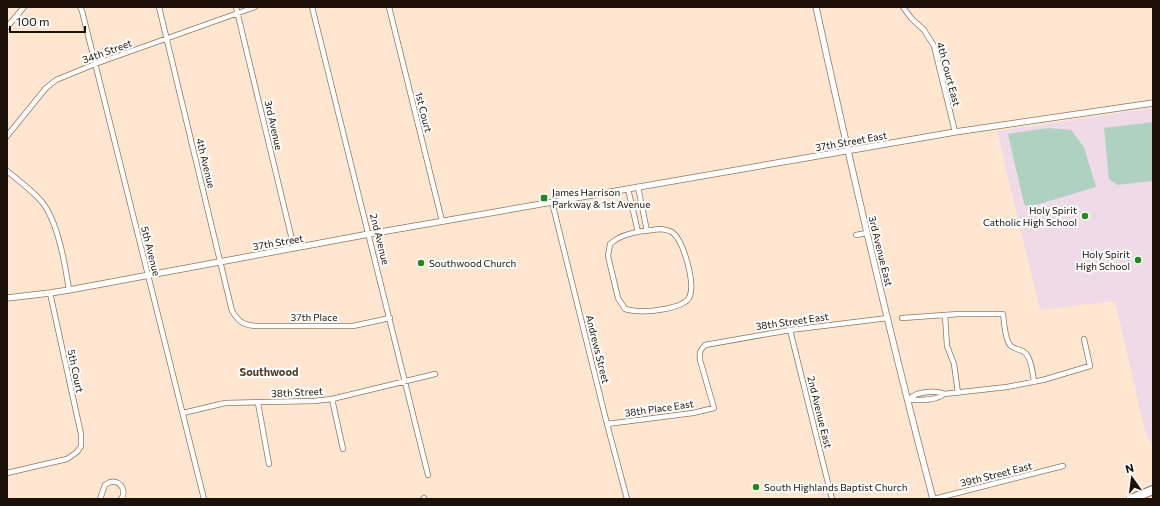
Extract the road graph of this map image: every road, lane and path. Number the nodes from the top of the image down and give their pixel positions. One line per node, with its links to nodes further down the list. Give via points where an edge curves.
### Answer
1 (24, 7): 11 (street)
2 (80, 7): 13 (street, 5th Avenue)
3 (159, 7): 12 (street, 4th Avenue)
4 (236, 7): 10 (street, 3rd Avenue)
5 (255, 7): 10 (street, 34th Street)
6 (312, 7): 26 (street, 2nd Avenue)
7 (389, 7): 22 (street, 1st Court)
8 (816, 7): 17 (street, 3rd Avenue East)
9 (903, 7): 15 (street, 4th Court East, via 924,30 934,46)
10 (238, 13): 12 (street, 34th Street); 28 (street, 3rd Avenue)
11 (7, 27)
12 (167, 38): 13 (street, 34th Street); 29 (street, 4th Avenue)
13 (95, 64): 16 (street, 34th Street, via 56,80 46,88); 30 (street, 5th Avenue)
14 (1153, 103): 15 (street, 37th Street East)
15 (956, 132): 17 (street, 37th Street East)
16 (7, 136)
17 (847, 151): 19 (street, 37th Street East); 25 (street, 3rd Avenue East)
18 (7, 171): 31 (street, via 34,192 48,211 66,269)
19 (638, 187): 20 (street, 37th Street East); 23 (street)
20 (628, 189): 21 (street, 37th Street East); 24 (street)
21 (552, 202): 22 (street, 37th Street); 50 (street, Andrews Street)
22 (442, 221): 26 (street, 37th Street)
23 (647, 231): 24 (street); 24 (street, via 668,230 680,241 692,287 688,300 678,306 636,312 625,309 618,298 608,256 610,244 620,236)
24 (638, 232)
25 (867, 233): 27 (street); 36 (street, 3rd Avenue East)
26 (369, 234): 28 (street, 37th Street); 35 (street, 2nd Avenue)
27 (856, 235)
28 (294, 248): 29 (street, 37th Street)
29 (220, 261): 30 (street, 37th Street); 38 (street, 4th Avenue, via 232,311)
30 (148, 275): 31 (street, 37th Street); 49 (street, 5th Avenue)
31 (69, 290): 32 (street, 37th Street)
32 (50, 293): 33 (street, 37th Street); 54 (street, 5th Court, via 81,434 81,446 67,459)
33 (7, 298)
34 (945, 315): 37 (street); 43 (street, via 1003,314 1009,344 1027,355); 44 (street, via 948,350 954,364)
35 (390, 318): 38 (street, 37th Place, via 353,326 256,326); 42 (street, 2nd Avenue)
36 (888, 318): 39 (street, 38th Street East); 46 (street, 3rd Avenue East)
37 (902, 318)
38 (238, 321)
39 (790, 330): 48 (street, 38th Street East, via 711,343 701,349 700,360); 61 (street, 2nd Avenue East)
40 (1084, 339): 43 (street, via 1090,366)
41 (435, 374): 42 (street, 38th Street)
42 (405, 381): 45 (street, 38th Street); 55 (street, 2nd Avenue)
43 (1034, 382): 44 (street)
44 (958, 393): 46 (street, via 916,394)
45 (332, 398): 47 (street, 38th Street); 51 (street)
46 (908, 400): 62 (street, 3rd Avenue East)
47 (258, 403): 49 (street, 38th Street, via 225,403); 52 (street)
48 (714, 408): 50 (street, 38th Place East)
49 (183, 413): 59 (street, 5th Avenue)
50 (607, 424): 60 (street, Andrews Street)
51 (343, 449)
52 (269, 464)
53 (1064, 466): 62 (street, 39th Street East)
54 (7, 473)
55 (428, 475)
56 (1153, 490): 63 (highway)
57 (100, 499): 58 (street, via 105,485 117,482 124,492)
58 (121, 499)
59 (204, 499)
60 (627, 499)
61 (832, 499)
62 (933, 499)
63 (1131, 499)

